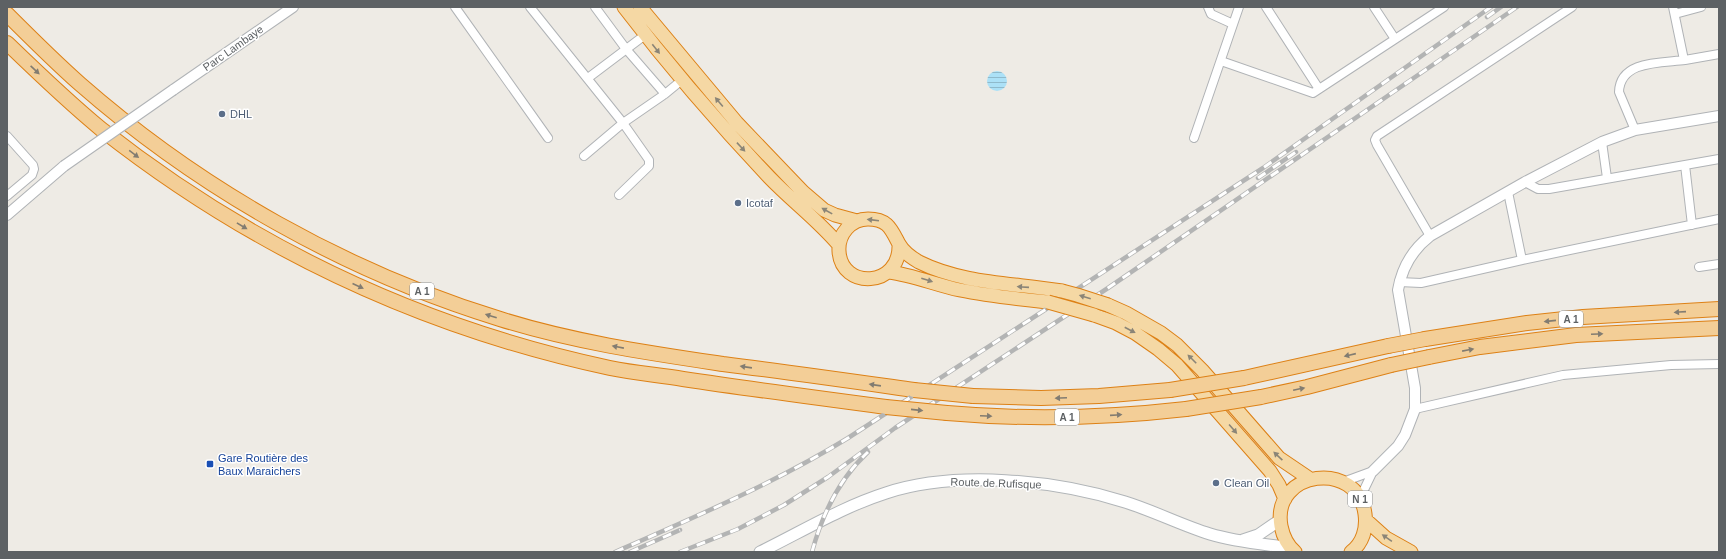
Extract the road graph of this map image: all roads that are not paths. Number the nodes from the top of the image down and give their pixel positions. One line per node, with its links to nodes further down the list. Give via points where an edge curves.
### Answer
1 (293, 7): 43 (street, Parc Lambaye, bridge, via 64,166)
2 (455, 7): 32 (street)
3 (530, 7): 24 (street)
4 (595, 7): 20 (street)
5 (624, 7): 17 (highway)
6 (640, 7): 45 (highway, one-way to 6, via 824,210 803,192 737,124)
7 (1208, 7): 16 (street, via 1211,14)
8 (1239, 7): 16 (street)
9 (1266, 7): 26 (street)
10 (1374, 7): 18 (street)
11 (1444, 7): 18 (street)
12 (1572, 7): 47 (street, via 1377,136 1377,145)
13 (1701, 7): 14 (street)
14 (1674, 10): 22 (street)
15 (7, 14): 55 (highway, A 1, one-way to 15, bridge, via 1527,323 1388,346 1244,378 1170,390 1099,396 973,396 673,356 581,340 502,320 451,303 363,267 296,233 228,195 133,128 80,84)
16 (1233, 24): 23 (street)
17 (645, 35): 20 (street); 25 (highway, one-way to 25)
18 (1395, 40): 26 (street)
19 (7, 43): 56 (highway, A 1, one-way to 56, bridge, via 100,127 152,167 213,208 277,246 390,300 458,326 612,368 886,407 947,413 1018,417 1109,416 1186,409 1261,397 1391,365 1522,341 1576,335)
20 (626, 49): 24 (street); 27 (street)
21 (1719, 54): 22 (street)
22 (1684, 60): 30 (street, via 1637,67 1623,78 1619,92)
23 (1221, 61): 26 (street, via 1313,93); 33 (street)
24 (588, 78): 29 (street)
25 (682, 80): 27 (street); 49 (highway, one-way to 49, via 771,179)
26 (1319, 89)
27 (665, 94): 29 (street)
28 (1719, 116): 30 (street)
29 (623, 123): 35 (street); 41 (street, via 650,164)
30 (1635, 130): 34 (street)
31 (7, 136): 42 (street, via 34,169 32,175)
32 (548, 138)
33 (1194, 138)
34 (1602, 142): 38 (street); 39 (street)
35 (584, 156)
36 (1719, 159): 37 (street)
37 (1686, 165): 38 (street); 46 (street)
38 (1607, 178): 39 (street, via 1549,190 1538,189)
39 (1525, 182): 40 (street)
40 (1508, 192): 47 (street); 50 (street)
41 (619, 195)
42 (7, 196)
43 (7, 215)
44 (1719, 219): 46 (street)
45 (856, 221): 48 (highway, one-way to 45, via 895,234 878,220); 49 (highway, via 843,233)
46 (1692, 224): 50 (street)
47 (1430, 236): 54 (street, via 1412,252)
48 (899, 244): 53 (highway, via 898,260); 60 (highway, one-way to 48, bridge, via 1279,458 1177,345 1126,313 1062,291 996,284 944,271 918,261)
49 (839, 245): 53 (highway, via 841,261 853,274 871,279)
50 (1522, 260): 54 (street, via 1421,283)
51 (1719, 264): 52 (street)
52 (1699, 267)
53 (888, 272): 63 (highway, one-way to 63, bridge, via 918,277 959,290 1048,302 1094,314 1136,333 1177,365 1270,471)
54 (1399, 282): 58 (street, via 1398,290 1415,388)
55 (1719, 309)
56 (1719, 328)
57 (1719, 364): 58 (street, via 1671,365 1563,375)
58 (1415, 409): 59 (street, via 1398,446)
59 (1373, 471): 61 (street); 62 (street)
60 (1310, 479): 61 (highway, N 1, via 1333,478); 63 (highway, N 1, via 1293,489)
61 (1343, 482): 62 (highway, N 1)
62 (1360, 498): 65 (highway, N 1)
63 (1285, 499): 64 (highway)
64 (1280, 520): 66 (main road, via 1258,535); 67 (highway, via 1282,535)
65 (1366, 520): 69 (highway, N 1); 70 (highway, N 1, one-way to 65, via 1386,538)
66 (1239, 541): 67 (main road, Route de Rufisque); 68 (main road, Route de Rufisque, via 1210,534 1125,502 1053,485 982,480 913,486 887,492 862,501)
67 (1293, 550)
68 (760, 552)
69 (1357, 552)
70 (1411, 552)

